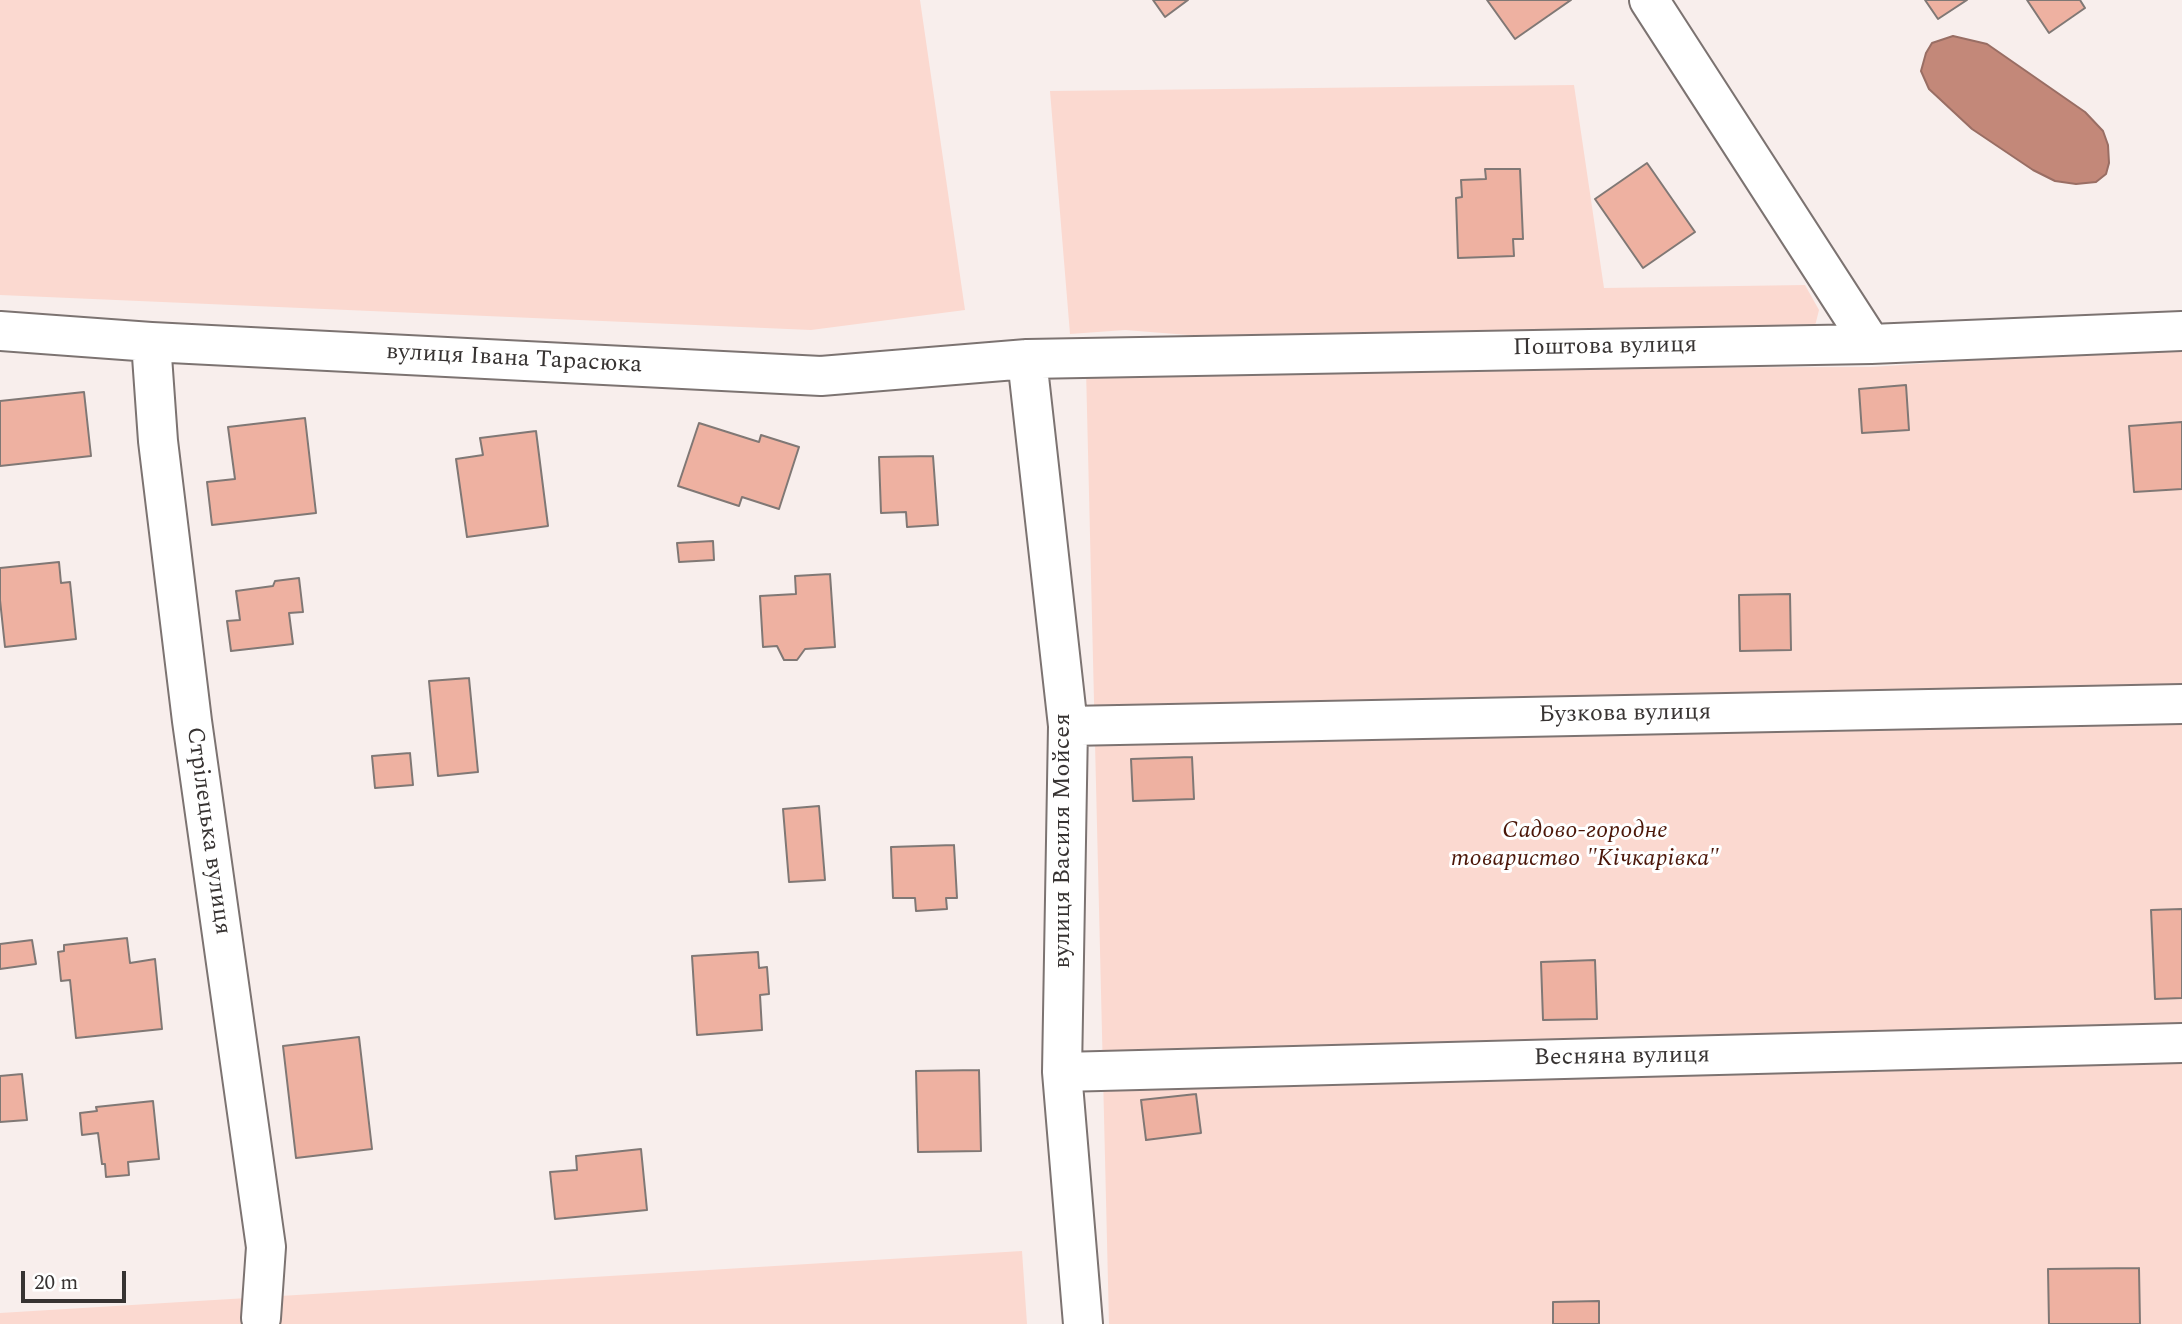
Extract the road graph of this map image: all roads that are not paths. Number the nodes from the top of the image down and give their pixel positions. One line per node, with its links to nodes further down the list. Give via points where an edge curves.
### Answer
1 (1649, 0): 5 (street)
2 (0, 331): 4 (street, вулиця Івана Тарасюка)
3 (2182, 331): 5 (street, Поштова вулиця)
4 (151, 342): 6 (street, вулиця Івана Тарасюка, via 821,376); 11 (street, Стрілецька вулиця, via 158,441 190,708 266,1247)
5 (1871, 344): 6 (street, Поштова вулиця)
6 (1027, 359): 8 (street, вулиця Василя Мойсея)
7 (2182, 704): 8 (street, Бузкова вулиця)
8 (1068, 726): 10 (street, вулиця Василя Мойсея)
9 (2182, 1043): 10 (street, Весняна вулиця)
10 (1062, 1072): 12 (street, вулиця Василя Мойсея)
11 (261, 1318)
12 (1083, 1324)

